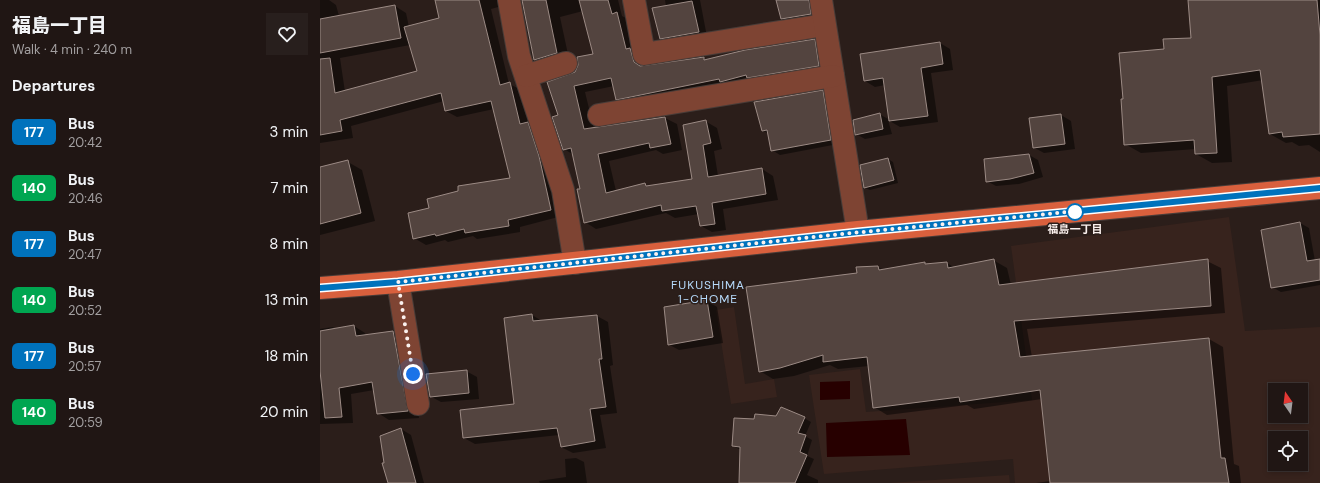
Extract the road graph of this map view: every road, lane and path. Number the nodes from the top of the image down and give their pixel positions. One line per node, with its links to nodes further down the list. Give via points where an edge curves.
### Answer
1 (509, 0): 6 (street, via 519,56)
2 (634, 0): 4 (street, via 644,54)
3 (821, 0): 4 (street)
4 (824, 24): 7 (street)
5 (566, 63): 6 (street)
6 (526, 76): 11 (street, via 563,190)
7 (832, 76): 8 (street); 10 (street)
8 (599, 115)
9 (1320, 188): 10 (main road)
10 (858, 232): 11 (main road)
11 (575, 263): 12 (main road)
12 (398, 282): 13 (main road); 14 (street)
13 (320, 288)
14 (418, 404)

